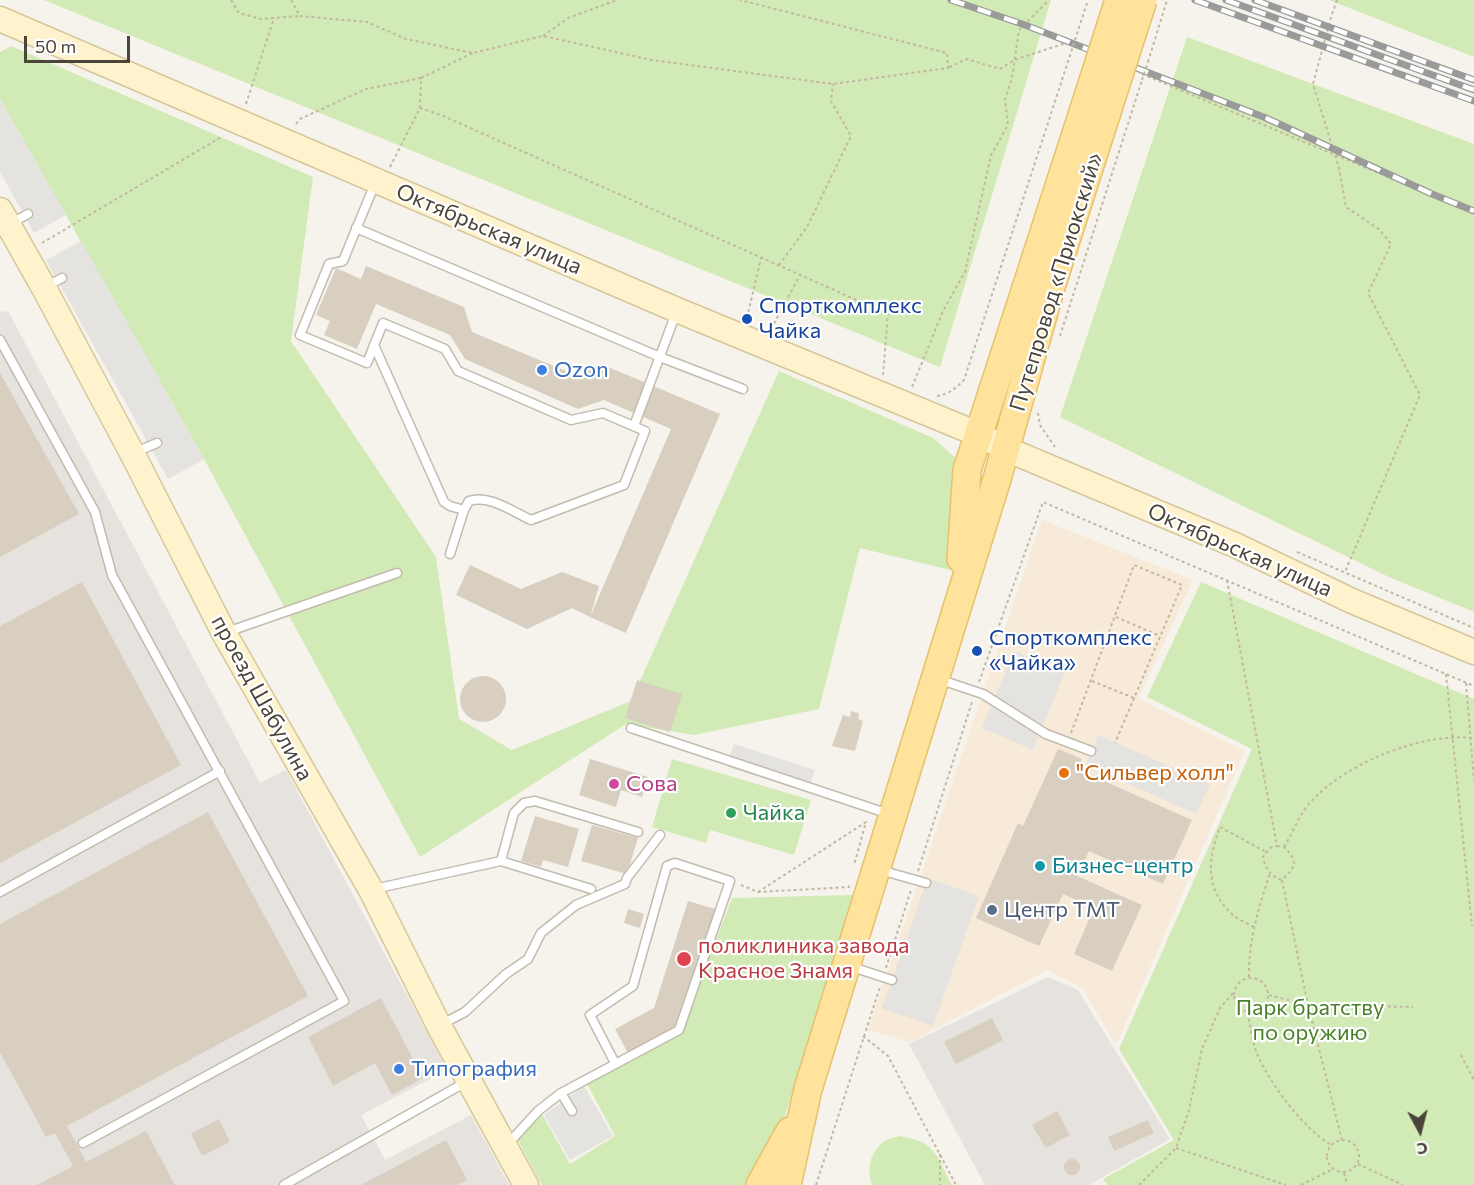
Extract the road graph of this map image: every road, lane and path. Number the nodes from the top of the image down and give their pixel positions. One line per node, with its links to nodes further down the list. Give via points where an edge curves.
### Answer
1 (231, 0): 12 (path, via 239,13)
2 (291, 0): 11 (path)
3 (617, 0): 14 (path, via 568,18)
4 (740, 0): 18 (path, via 947,53)
5 (1049, 0): 17 (path, via 1019,30)
6 (1088, 0): 47 (path, bridge, via 964,380 943,395)
7 (1119, 0): 23 (main road, bridge)
8 (1143, 0): 23 (main road, bridge)
9 (1167, 0): 41 (path, bridge)
10 (1337, 0): 26 (path, via 1313,84)
11 (300, 16): 12 (path); 16 (path, via 367,22 406,39)
12 (274, 18): 24 (path)
13 (0, 19): 24 (street, Октябрьская улица)
14 (543, 36): 16 (path); 21 (path, via 652,60)
15 (1088, 52): 17 (path, via 1066,43)
16 (473, 53): 20 (path)
17 (1014, 60): 18 (path, via 1000,69 967,60); 46 (path, via 1005,100 1008,124 991,155 965,272 943,311)
18 (948, 68): 21 (path)
19 (1141, 74): 26 (path)
20 (421, 78): 22 (path); 25 (path, via 366,88 300,119)
21 (833, 84): 33 (path, via 831,101 851,136 807,226)
22 (420, 108): 27 (path); 32 (path)
23 (1095, 112): 50 (main road, Путепровод «Приокский»); 52 (main road, Путепровод «Приокский», via 1052,287)
24 (242, 123): 25 (street, Октябрьская улица); 31 (path)
25 (281, 140): 27 (street, Октябрьская улица)
26 (1335, 155): 28 (path); 57 (path, via 1346,207 1380,230 1391,244 1368,293 1420,395)
27 (379, 182): 30 (lane); 35 (street, Октябрьская улица)
28 (1474, 213)
29 (12, 216): 31 (street, проезд Шабулина)
30 (356, 228): 42 (lane, via 343,261 329,264 300,335 367,363); 43 (lane)
31 (24, 254): 54 (street, проезд Шабулина, via 53,283)
32 (761, 258): 33 (path); 36 (path, via 747,319)
33 (779, 265): 34 (path)
34 (800, 275): 38 (path); 44 (path, via 888,314)
35 (677, 310): 43 (lane); 50 (street, Октябрьская улица)
36 (755, 322)
37 (763, 326): 38 (path)
38 (771, 329): 39 (path)
39 (775, 331)
40 (0, 340): 79 (lane, via 95,512 112,575)
41 (1059, 340)
42 (374, 345): 49 (lane, via 382,323 445,349 458,371 571,420 603,412); 55 (lane, via 444,502)
43 (660, 357): 45 (lane); 49 (lane)
44 (883, 378)
45 (743, 389)
46 (911, 390)
47 (929, 397)
48 (1037, 408): 53 (path, via 1040,425)
49 (634, 426): 55 (lane, via 645,431 624,485 531,520 477,498 469,501)
50 (980, 435): 52 (street, Октябрьская улица); 60 (main road, via 967,470)
51 (157, 442): 54 (lane)
52 (1006, 448): 60 (main road); 64 (street, Октябрьская улица)
53 (1060, 450)
54 (132, 453): 62 (street, проезд Шабулина)
55 (464, 510): 56 (lane)
56 (450, 554)
57 (1345, 572)
58 (397, 573): 62 (lane)
59 (1227, 580): 65 (path); 70 (path, via 1042,502); 84 (path)
60 (958, 602): 66 (main road)
61 (1114, 617): 63 (path); 63 (path, via 1134,565 1182,585); 67 (path)
62 (224, 633): 95 (street, проезд Шабулина)
63 (1160, 636): 71 (path)
64 (1474, 652)
65 (1446, 674): 68 (path); 74 (path)
66 (935, 678): 70 (lane); 81 (main road)
67 (1091, 680): 71 (path); 76 (path)
68 (1466, 682): 69 (path); 73 (path)
69 (1474, 686)
70 (976, 691): 76 (lane); 90 (path)
71 (1134, 698): 77 (path)
72 (631, 728): 81 (lane)
73 (1470, 737): 74 (path); 75 (path); 80 (path)
74 (1452, 738): 85 (path, via 1388,753 1335,781 1307,807); 98 (path)
75 (1474, 738)
76 (1067, 743): 78 (lane)
77 (1115, 743)
78 (1091, 751)
79 (220, 771): 96 (lane); 118 (lane, via 344,1001)
80 (1474, 780)
81 (892, 815): 88 (main road)
82 (638, 832): 87 (lane, via 535,801 524,803 514,813)
83 (660, 835): 108 (lane, via 625,884 576,905 541,933 528,958 465,1012)
84 (1277, 846): 85 (path); 86 (path)
85 (1284, 847): 91 (path, via 1295,862 1293,870)
86 (1266, 852): 89 (path, via 1264,864); 99 (path, via 1220,827 1210,862 1212,881 1220,899 1234,915)
87 (501, 861): 94 (lane); 95 (lane)
88 (861, 870): 90 (lane); 97 (path, via 849,887); 97 (path, via 866,822); 100 (main road)
89 (1270, 873): 91 (path); 99 (path)
90 (915, 879): 93 (lane); 102 (path)
91 (1282, 880): 105 (path)
92 (730, 881): 97 (path); 111 (lane, via 679,1030); 111 (lane, via 675,862 667,866 633,986 590,1015)
93 (926, 883)
94 (591, 889)
95 (371, 890): 108 (street, проезд Шабулина)
96 (0, 892)
97 (758, 892)
98 (1472, 926)
99 (1254, 927): 101 (path)
100 (846, 965): 102 (lane); 114 (main road)
101 (1249, 977): 103 (path); 104 (path, via 1263,981)
102 (887, 979): 109 (path)
103 (1234, 992): 107 (path, via 1238,1006); 121 (path, via 1220,1008 1202,1049)
104 (1269, 995): 105 (path); 107 (path, via 1267,1004)
105 (1308, 1005): 106 (path); 117 (path)
106 (1413, 1007)
107 (1248, 1013): 119 (path, via 1258,1054 1287,1104)
108 (439, 1026): 113 (street, проезд Шабулина)
109 (863, 1036): 122 (path, via 888,1056); 130 (path)
110 (1461, 1054): 112 (path)
111 (615, 1063): 115 (lane)
112 (1474, 1080)
113 (469, 1081): 120 (street, проезд Шабулина); 126 (lane)
114 (808, 1089): 128 (main road, via 784,1144); 129 (main road)
115 (561, 1093): 116 (lane); 120 (lane, via 538,1111)
116 (572, 1111)
117 (1342, 1140): 119 (path); 123 (path, via 1356,1146)
118 (83, 1143)
119 (1331, 1145): 124 (path, via 1327,1157)
120 (506, 1147): 127 (street, проезд Шабулина)
121 (1176, 1148): 133 (path); 134 (path)
122 (939, 1151): 131 (path); 132 (path)
123 (1358, 1164): 125 (path); 137 (path)
124 (1333, 1169): 125 (path); 135 (path)
125 (1344, 1173): 136 (path)
126 (284, 1185)
127 (526, 1185)
128 (760, 1185)
129 (787, 1185)
130 (816, 1185)
131 (940, 1185)
132 (956, 1185)
133 (1139, 1185)
134 (1286, 1185)
135 (1301, 1185)
136 (1347, 1185)
137 (1403, 1185)

